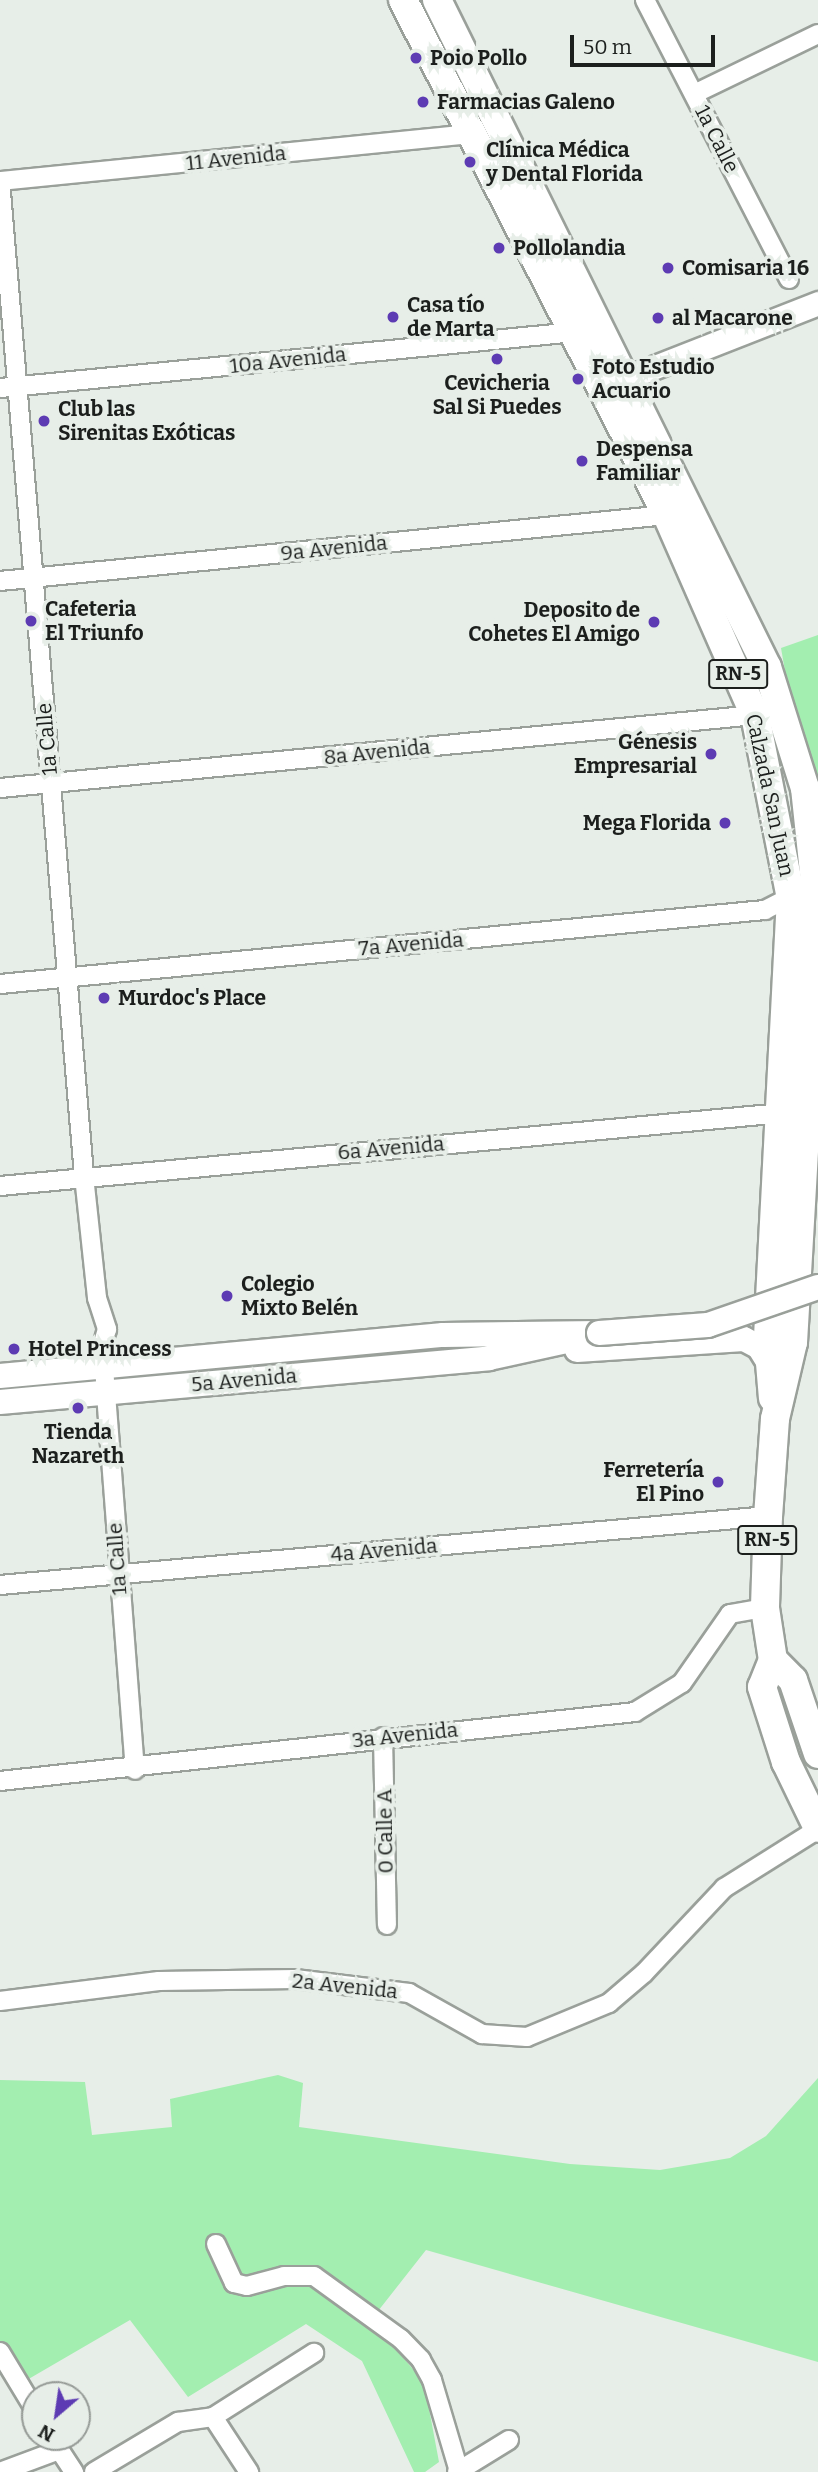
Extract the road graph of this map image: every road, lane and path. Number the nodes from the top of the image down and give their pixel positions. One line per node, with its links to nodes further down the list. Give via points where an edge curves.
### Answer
1 (403, 0): 6 (main road, Calzada San Juan / RN-5)
2 (437, 0): 10 (main road, Calzada San Juan / RN-5)
3 (645, 0): 5 (street, 1a Calle)
4 (818, 34): 5 (street)
5 (694, 94): 8 (street, 1a Calle)
6 (472, 134): 7 (street, 11 Avenida); 10 (main road, Calzada San Juan / RN-5, via 550,284)
7 (0, 181): 12 (street, 1a Calle)
8 (789, 279)
9 (818, 303): 11 (street)
10 (586, 324): 11 (main road, Calzada San Juan / RN-5); 12 (street, 10a Avenida)
11 (614, 383): 13 (main road, Calzada San Juan / RN-5); 19 (main road, Calzada San Juan / RN-5, via 768,667 805,788)
12 (9, 387): 14 (street, 1a Calle)
13 (667, 515): 14 (street, 9a Avenida); 16 (main road, Calzada San Juan / RN-5)
14 (33, 578): 15 (street, 9a Avenida); 17 (street, 1a Calle)
15 (0, 581)
16 (755, 715): 17 (street, 8a Avenida); 20 (main road, Calzada San Juan / RN-5)
17 (51, 783): 18 (street, 8a Avenida); 21 (street, 1a Calle)
18 (0, 788)
19 (815, 882): 20 (street, 7a Avenida); 23 (main road, Calzada San Juan / RN-5)
20 (791, 898): 21 (street, 7a Avenida, via 765,910); 24 (main road, Calzada San Juan / RN-5)
21 (68, 977): 22 (street, 7a Avenida); 25 (street, 1a Calle)
22 (0, 984)
23 (815, 1012): 37 (main road, Calzada San Juan / RN-5, via 793,1342)
24 (782, 1112): 25 (street, 6a Avenida); 28 (main road, Calzada San Juan / RN-5)
25 (84, 1176): 26 (street, 6a Avenida); 31 (street, 1a Calle, via 97,1298 107,1329)
26 (0, 1186)
27 (818, 1287): 30 (main road, 5a Avenida, bridge, via 709,1325)
28 (770, 1288): 29 (main road, 5a Avenida, via 747,1306 691,1320); 33 (main road, Calzada San Juan / RN-5)
29 (487, 1332): 30 (main road, 5a Avenida); 31 (main road, 5a Avenida)
30 (592, 1334): 32 (main road, 5a Avenida)
31 (103, 1357): 34 (main road, 5a Avenida); 35 (street, 1a Calle)
32 (489, 1358): 33 (main road, 5a Avenida, via 744,1339 759,1347); 35 (main road, 5a Avenida)
33 (769, 1363): 37 (main road, Calzada San Juan / RN-5)
34 (0, 1376)
35 (106, 1393): 36 (main road, 5a Avenida); 39 (street, 1a Calle)
36 (0, 1402)
37 (775, 1419): 38 (main road, Calzada San Juan / RN-5)
38 (768, 1516): 39 (street, 4a Avenida); 41 (main road, Calzada San Juan / RN-5)
39 (118, 1573): 40 (street, 4a Avenida); 45 (street, 1a Calle)
40 (0, 1586)
41 (765, 1608): 42 (main road, Calzada San Juan / RN-5); 43 (street, 3a Avenida, via 730,1614 682,1684 635,1712)
42 (773, 1660): 44 (main road, via 793,1680); 47 (main road, Calzada San Juan / RN-5, via 762,1687 770,1720)
43 (383, 1737): 45 (street, 3a Avenida); 48 (street, 0 Calle A)
44 (818, 1754)
45 (135, 1770): 46 (street, 3a Avenida)
46 (0, 1782)
47 (818, 1829): 49 (street, 2a Avenida, via 724,1888 644,1973 609,2003 527,2037 482,2034 409,1993 295,1979 159,1981)
48 (387, 1925)
49 (0, 2001)
50 (216, 2244): 58 (street, via 234,2283 247,2286 284,2276 314,2276 401,2340 421,2360 432,2380)
51 (0, 2352): 53 (street)
52 (313, 2353): 54 (street)
53 (21, 2387)
54 (213, 2417): 61 (street, via 178,2422); 62 (street)
55 (509, 2440): 58 (street)
56 (41, 2451): 59 (street)
57 (60, 2451): 60 (street)
58 (458, 2471)
59 (0, 2472)
60 (74, 2472)
61 (94, 2472)
62 (249, 2472)

